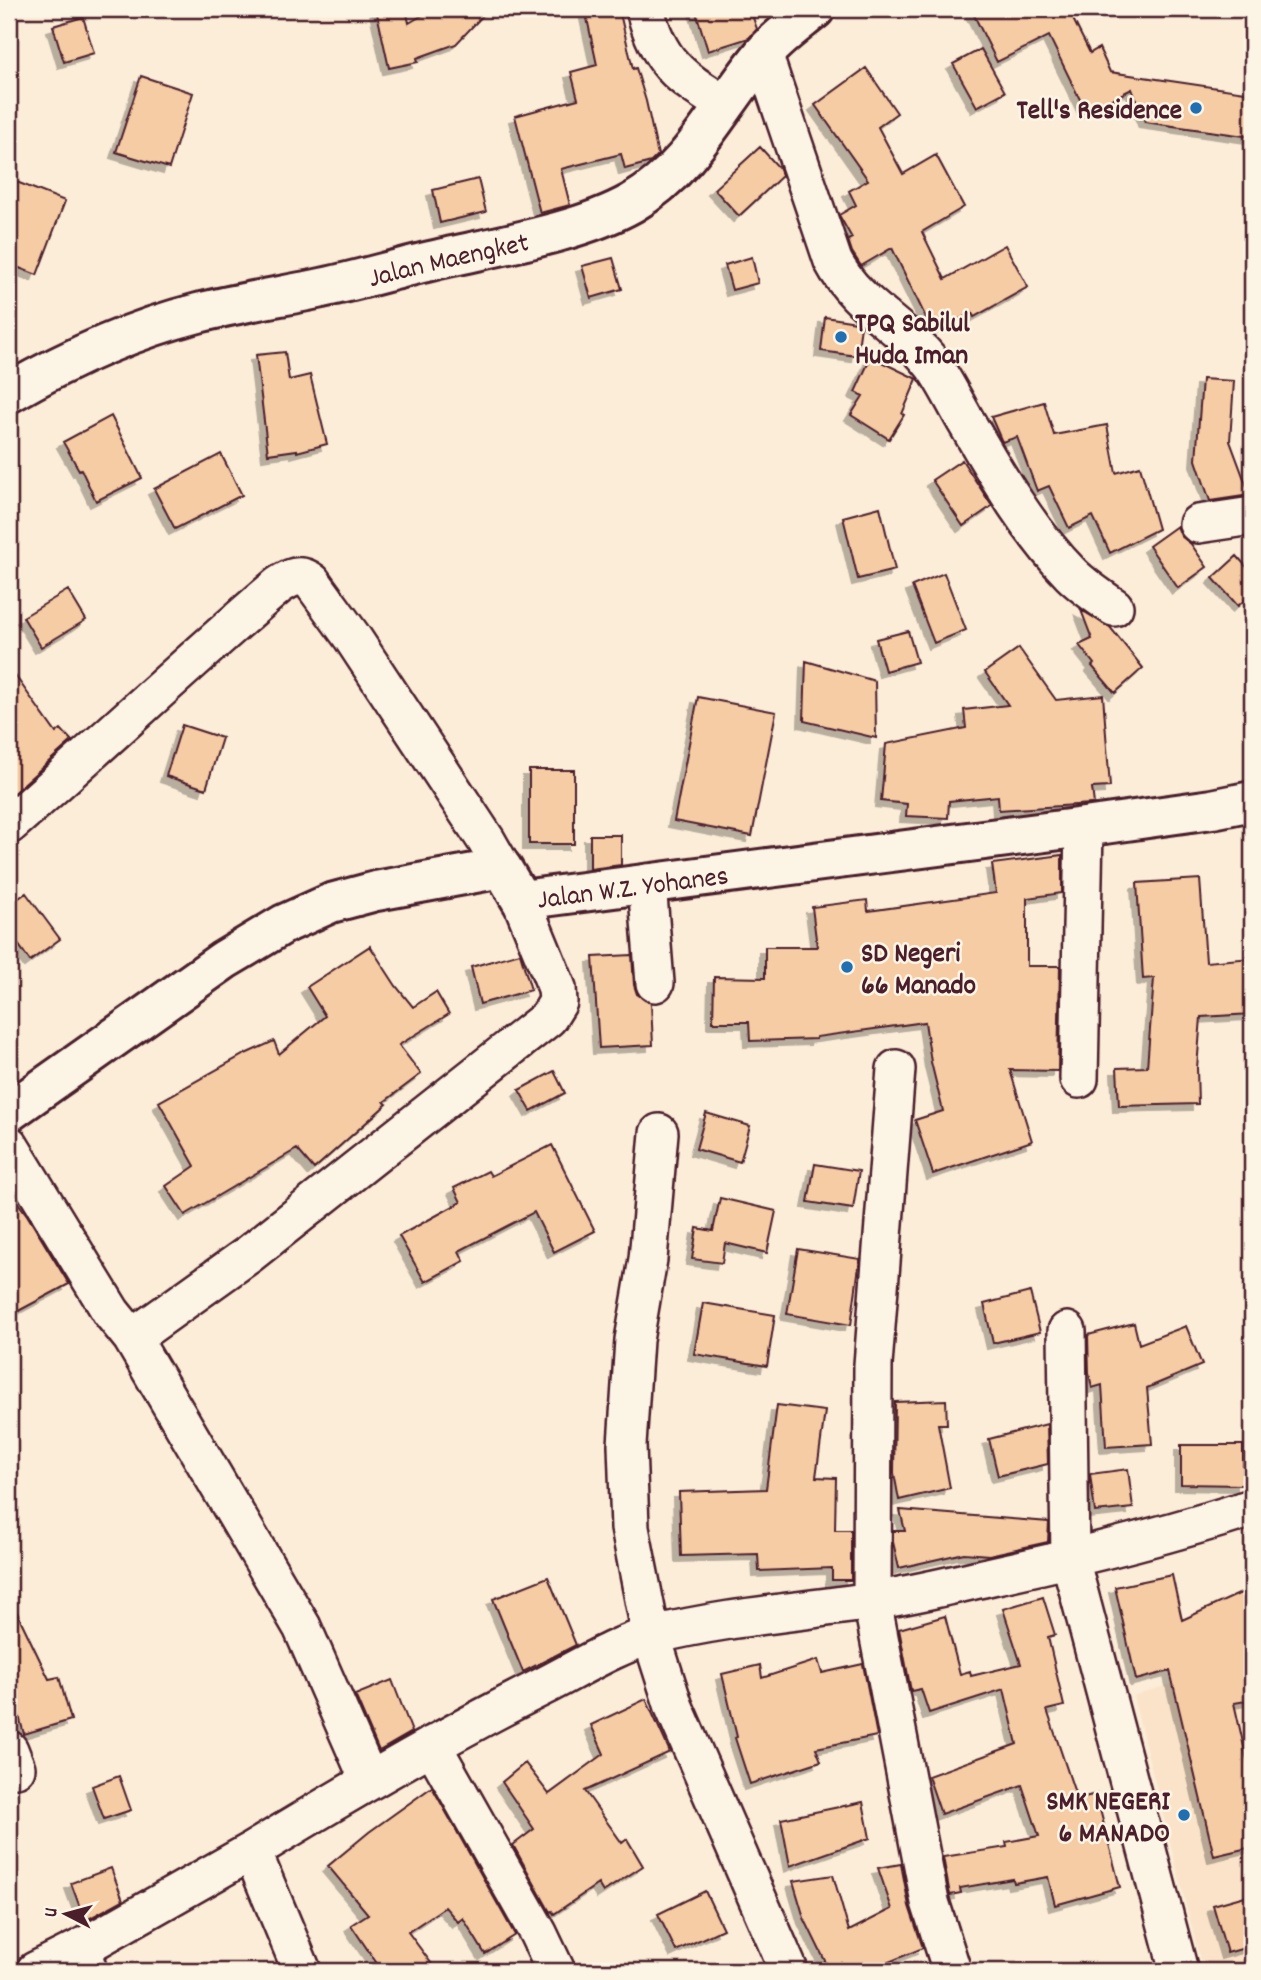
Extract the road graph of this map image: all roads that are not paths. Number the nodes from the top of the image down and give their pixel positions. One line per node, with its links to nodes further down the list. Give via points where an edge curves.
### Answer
1 (645, 9): 4 (street, via 669,65)
2 (816, 9): 3 (street, Jalan Maengket)
3 (763, 54): 4 (street, Jalan Maengket); 8 (street, via 841,276 919,349 1039,536 1072,575)
4 (724, 104): 5 (street, Jalan Maengket, via 691,153 657,188 592,221 320,288 197,313 122,337)
5 (9, 393)
6 (1252, 516): 7 (street)
7 (1198, 524)
8 (1114, 607)
9 (1252, 801): 11 (street, Jalan W.Z. Yohanes)
10 (9, 825): 13 (street, via 279,585 292,577 304,577 352,637)
11 (1084, 827): 12 (street, Jalan W.Z. Yohanes); 16 (street)
12 (647, 883): 13 (street, Jalan W.Z. Yohanes); 14 (street)
13 (512, 884): 17 (street, Jalan W.Z. Yohanes, via 364,894 284,924 224,960); 21 (street, via 557,988 558,1002 548,1018 248,1255)
14 (655, 983)
15 (896, 1069): 24 (street, via 873,1365)
16 (1079, 1079)
17 (9, 1112)
18 (659, 1133): 25 (street, via 648,1259 634,1340 627,1445 630,1528)
19 (9, 1145): 21 (street, via 104,1301)
20 (1067, 1331): 23 (street)
21 (132, 1338): 27 (street, via 302,1627)
22 (1252, 1506): 23 (street)
23 (1070, 1559): 24 (street); 35 (street)
24 (872, 1601): 25 (street); 34 (street, via 930,1902)
25 (651, 1635): 26 (street); 33 (street, via 674,1707)
26 (432, 1745): 27 (street); 32 (street)
27 (369, 1780): 28 (street)
28 (252, 1851): 29 (street); 31 (street)
29 (85, 1960): 30 (street)
30 (36, 1971)
31 (302, 1971)
32 (556, 1971)
33 (789, 1971)
34 (952, 1971)
35 (1179, 1971)

